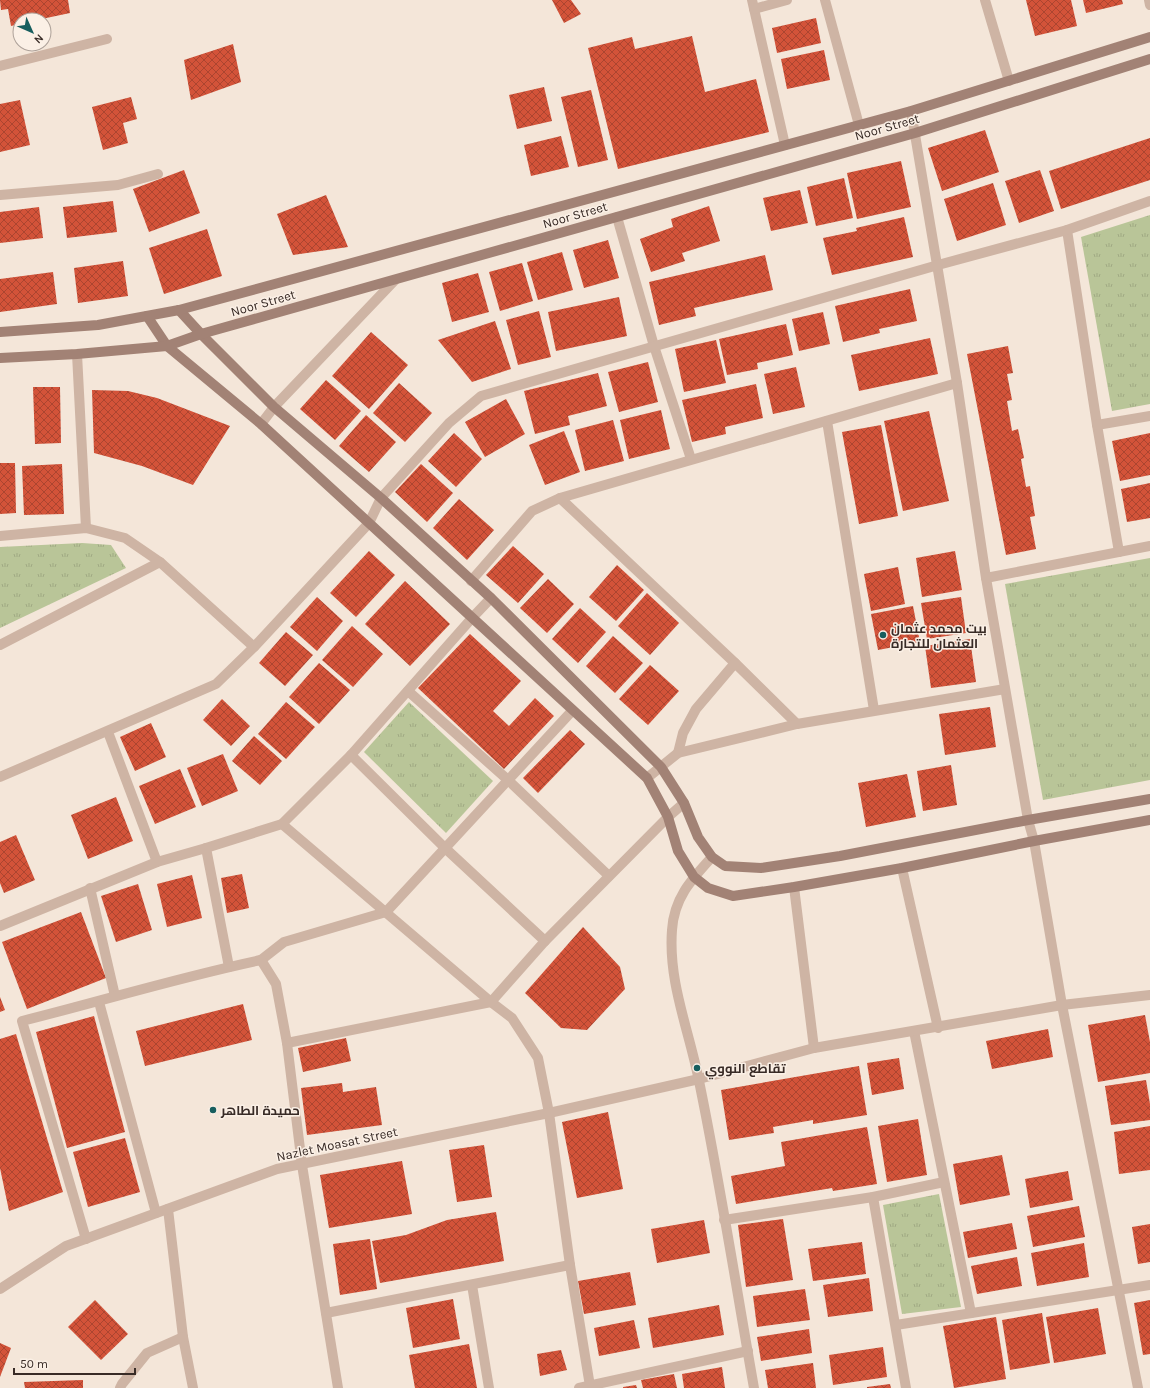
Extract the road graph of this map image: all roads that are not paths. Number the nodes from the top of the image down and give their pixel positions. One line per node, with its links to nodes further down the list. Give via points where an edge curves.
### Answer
1 (787, 0): 5 (street)
2 (825, 0): 13 (street)
3 (985, 0): 11 (street)
4 (1149, 0): 6 (street)
5 (753, 5): 15 (street)
6 (1150, 6)
7 (1150, 37): 11 (street, Noor Street)
8 (107, 39): 10 (street)
9 (1150, 59): 14 (street, Noor Street)
10 (0, 66)
11 (1009, 81): 12 (street, Noor Street)
12 (911, 110): 13 (street, Noor Street); 14 (street)
13 (858, 125): 15 (street, Noor Street)
14 (915, 133): 19 (street, Noor Street); 21 (street)
15 (785, 145): 23 (street, Noor Street)
16 (158, 174): 17 (street, via 118,185)
17 (0, 195)
18 (1150, 201): 20 (street)
19 (616, 217): 22 (street, Noor Street); 28 (street)
20 (1067, 230): 21 (street); 36 (street)
21 (938, 265): 28 (street); 31 (street)
22 (395, 280): 26 (street, Noor Street); 32 (street)
23 (179, 310): 24 (street, Noor Street); 26 (street)
24 (147, 316): 25 (street, Noor Street, via 98,325); 27 (street)
25 (0, 332)
26 (201, 334): 27 (street, Noor Street); 32 (street)
27 (168, 346): 29 (street, Noor Street); 35 (street)
28 (654, 346): 37 (street); 38 (street, via 481,396 449,423)
29 (77, 354): 30 (street, Noor Street); 41 (street)
30 (0, 358)
31 (957, 384): 34 (street); 46 (street)
32 (274, 407): 35 (street); 38 (street)
33 (1150, 416): 36 (street)
34 (827, 420): 37 (street); 55 (street)
35 (261, 424): 40 (street)
36 (1097, 425): 44 (street)
37 (691, 459): 39 (street)
38 (381, 498): 40 (street); 47 (street)
39 (560, 498): 47 (street, via 532,511); 52 (street)
40 (369, 523): 49 (street); 51 (street)
41 (86, 528): 42 (street); 45 (street, via 125,538)
42 (0, 536)
43 (1150, 546): 44 (street)
44 (1119, 552): 46 (street)
45 (160, 562): 50 (street); 51 (street)
46 (986, 578): 53 (street)
47 (471, 581): 48 (street)
48 (491, 598): 49 (street); 61 (street)
49 (472, 618): 54 (street); 56 (street)
50 (0, 645)
51 (254, 647): 58 (street, via 216,684)
52 (735, 663): 57 (street); 59 (street, via 696,709 683,733)
53 (1005, 689): 55 (street); 68 (street)
54 (408, 691): 60 (street); 64 (street)
55 (874, 710): 57 (street)
56 (572, 711): 63 (street); 64 (street)
57 (797, 724): 59 (street)
58 (108, 732): 62 (street); 75 (street)
59 (678, 753): 61 (street)
60 (351, 755): 70 (street); 73 (street)
61 (661, 767): 63 (street); 66 (street)
62 (0, 777)
63 (647, 778): 67 (street)
64 (508, 780): 73 (street); 77 (street)
65 (1150, 799): 68 (street)
66 (684, 803): 67 (street); 74 (street, via 698,837)
67 (668, 817): 77 (street); 78 (street, via 678,851)
68 (1028, 820): 71 (street); 74 (street, via 840,856 761,868 725,866)
69 (1150, 820): 71 (street)
70 (282, 824): 72 (street); 81 (street)
71 (1034, 841): 76 (street); 90 (street)
72 (206, 848): 75 (street); 85 (street)
73 (445, 848): 81 (street); 83 (street)
74 (712, 857): 78 (street)
75 (157, 862): 80 (street)
76 (902, 868): 79 (street); 91 (street)
77 (609, 876): 83 (street)
78 (694, 877): 79 (street, via 708,888 733,896); 95 (street, via 679,898 672,928 671,958 679,1003)
79 (794, 887): 94 (street)
80 (90, 888): 82 (street); 87 (street)
81 (386, 912): 84 (street, via 284,942); 89 (street)
82 (0, 926)
83 (545, 941): 89 (street)
84 (261, 960): 85 (street); 93 (street, via 276,984)
85 (229, 967): 87 (street)
86 (1150, 995): 90 (street, Nazlet Moasat Street)
87 (115, 996): 88 (street)
88 (99, 1002): 101 (street); 103 (street, via 22,1021)
89 (491, 1002): 93 (street); 96 (street, via 512,1018 538,1058)
90 (1062, 1005): 91 (street, Nazlet Moasat Street); 108 (street)
91 (938, 1028): 92 (street, Nazlet Moasat Street)
92 (914, 1031): 94 (street, Nazlet Moasat Street); 98 (street)
93 (287, 1043): 97 (street)
94 (814, 1048): 95 (street, Nazlet Moasat Street)
95 (699, 1079): 96 (street, Nazlet Moasat Street); 102 (street)
96 (549, 1113): 97 (street, Nazlet Moasat Street); 104 (street)
97 (302, 1165): 100 (street, Nazlet Moasat Street, via 277,1169); 109 (street)
98 (944, 1182): 99 (street); 110 (street)
99 (873, 1197): 102 (street); 111 (street)
100 (168, 1209): 101 (street, Nazlet Moasat Street); 112 (street)
101 (156, 1213): 103 (street, Nazlet Moasat Street)
102 (724, 1220): 113 (street)
103 (86, 1239): 107 (street, Nazlet Moasat Street, via 66,1246)
104 (570, 1265): 105 (street); 114 (street)
105 (472, 1285): 109 (street); 118 (street)
106 (1150, 1285): 108 (street)
107 (0, 1289)
108 (1118, 1290): 110 (street); 122 (street)
109 (326, 1313): 117 (street)
110 (971, 1313): 111 (street)
111 (896, 1325): 121 (street)
112 (183, 1337): 115 (street, via 147,1353); 116 (street)
113 (748, 1351): 114 (street); 120 (street)
114 (590, 1386): 119 (street)
115 (120, 1388)
116 (193, 1388)
117 (338, 1388)
118 (489, 1388)
119 (579, 1388)
120 (754, 1388)
121 (906, 1388)
122 (1138, 1388)

